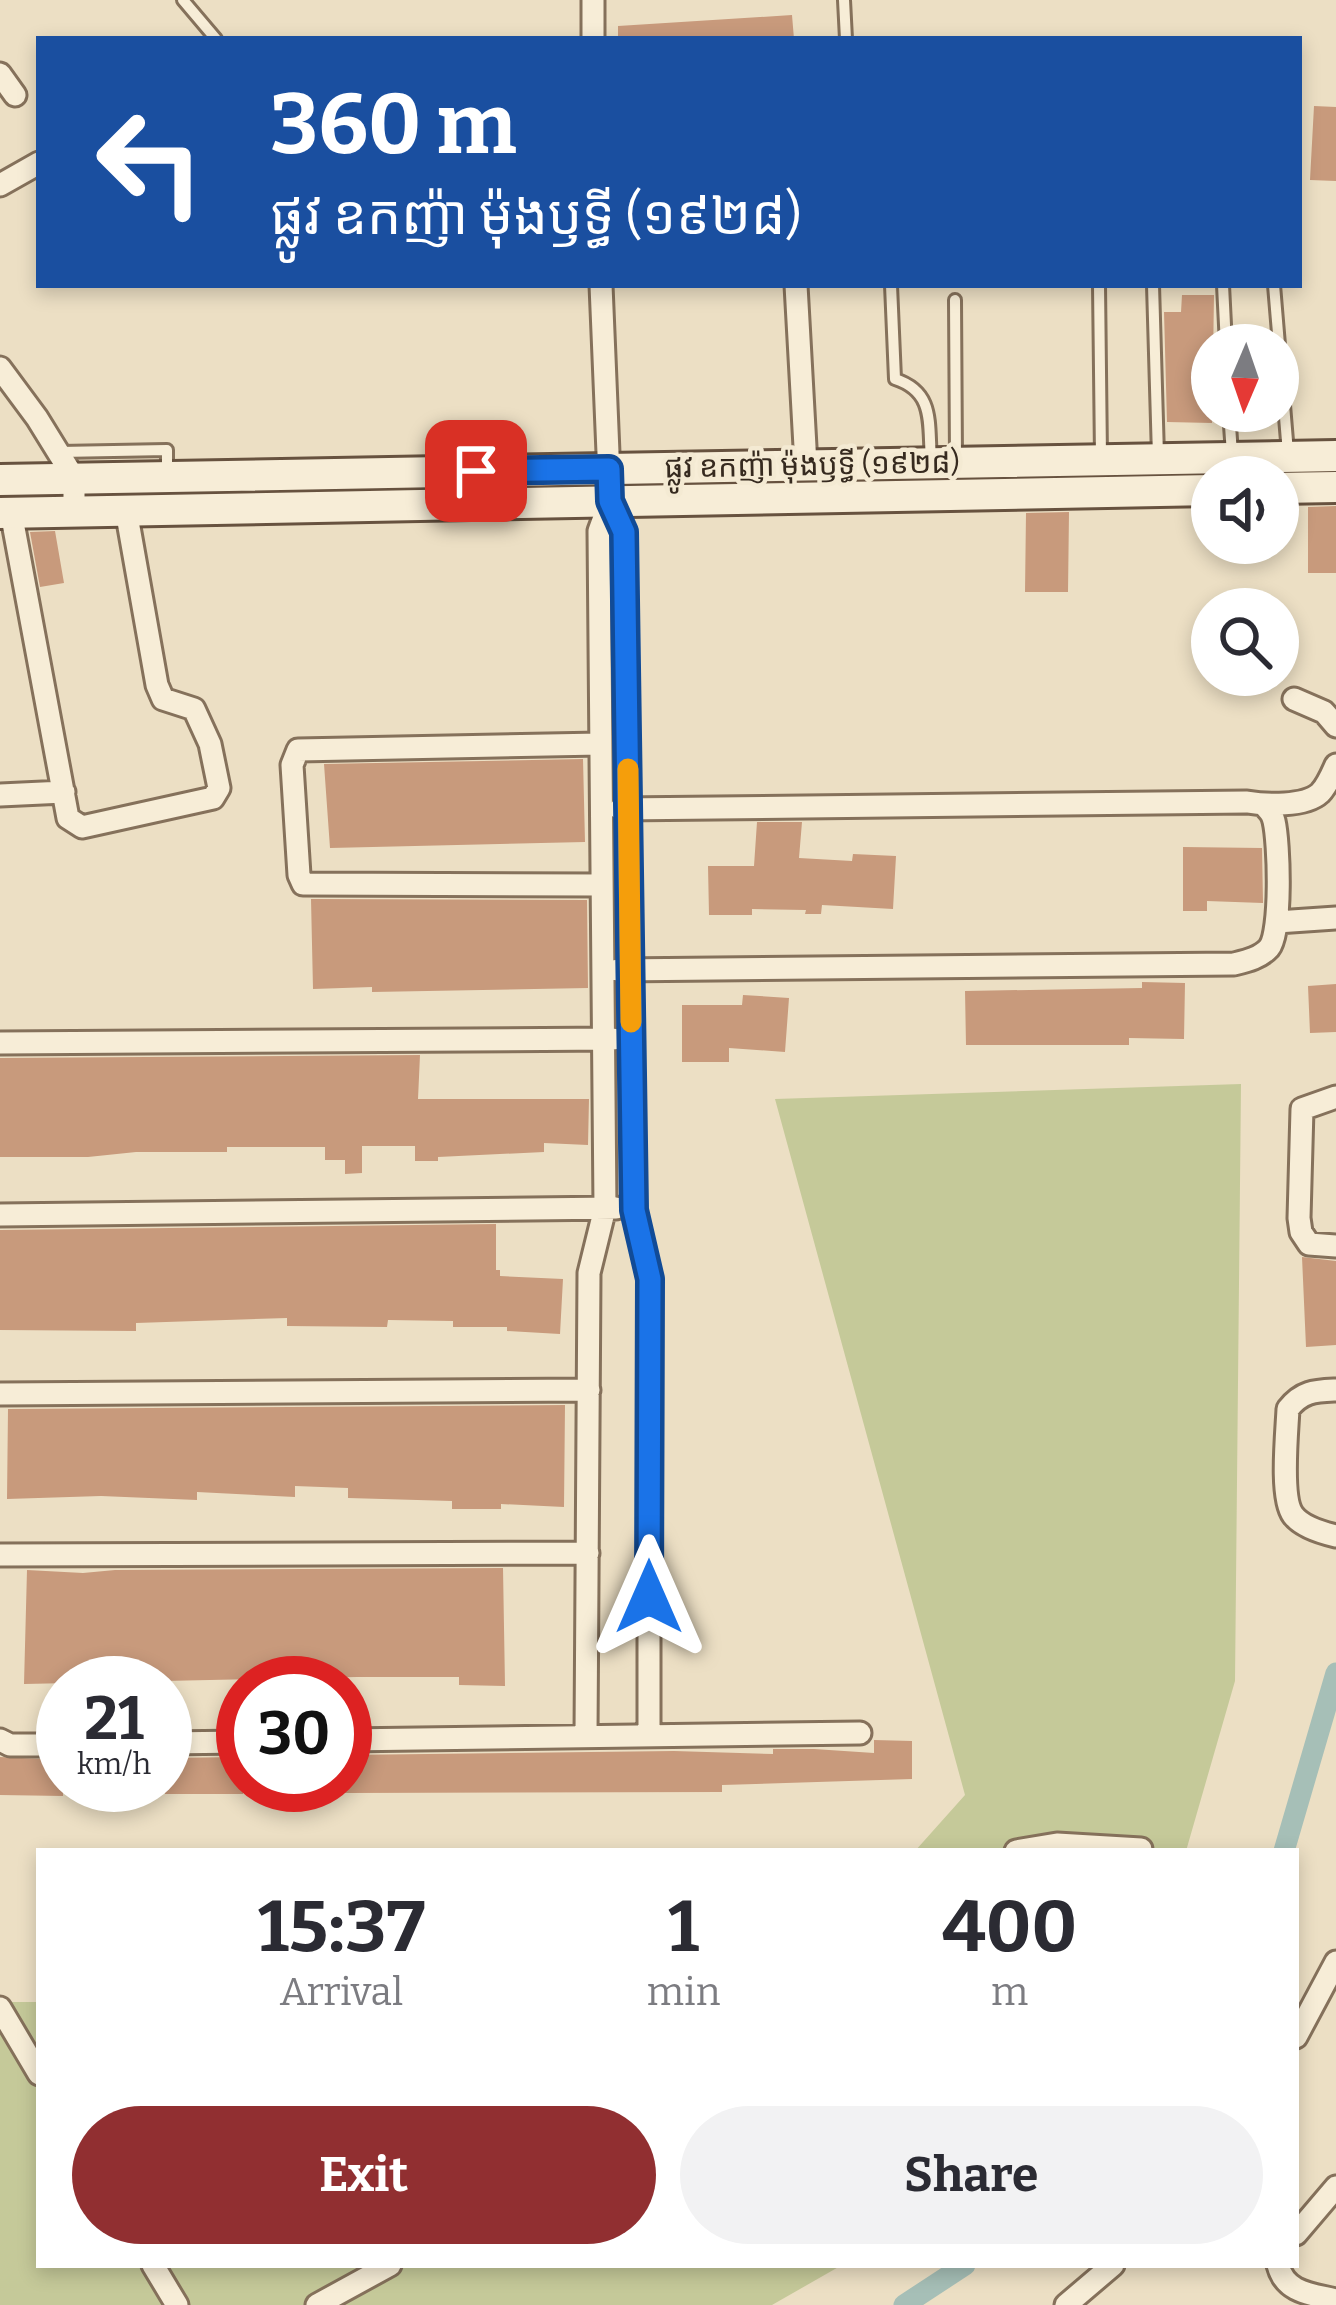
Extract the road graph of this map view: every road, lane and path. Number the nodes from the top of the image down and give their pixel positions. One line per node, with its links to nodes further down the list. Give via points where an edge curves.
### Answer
1 (183, 0): 4 (lane)
2 (592, 0): 5 (street)
3 (844, 0): 6 (lane)
4 (213, 36)
5 (593, 36)
6 (846, 36)
7 (0, 74): 8 (street)
8 (15, 95)
9 (36, 165): 10 (street)
10 (0, 185)
11 (601, 288): 30 (street)
12 (796, 288): 29 (street)
13 (891, 288): 27 (lane, via 895,379 914,386 927,404)
14 (1099, 288): 26 (lane)
15 (1153, 288): 24 (lane)
16 (1223, 288): 19 (lane)
17 (1274, 288): 21 (lane)
18 (955, 300): 27 (lane)
19 (1225, 324)
20 (0, 368): 28 (street)
21 (1288, 456)
22 (1299, 456): 23 (main road, ផ្លូវ ឧកញ៉ា ម៉ុងឫទ្ធី (១៩២៨))
23 (1336, 456)
24 (1158, 459): 25 (main road, ផ្លូវ ឧកញ៉ា ម៉ុងឫទ្ធី (១៩២៨)); 26 (main road, ផ្លូវ ឧកញ៉ា ម៉ុងឫទ្ធី (១៩២៨))
25 (1191, 459)
26 (1101, 460): 27 (main road, ផ្លូវ ឧកញ៉ា ម៉ុងឫទ្ធី (១៩២៨))
27 (943, 463): 29 (main road, ផ្លូវ ឧកញ៉ា ម៉ុងឫទ្ធី (១៩២៨))
28 (82, 465): 30 (main road, ផ្លូវ ឧកញ៉ា ម៉ុងឫទ្ធី (១៩២៨), via 167,477); 31 (main road, ផ្លូវ ឧកញ៉ា ម៉ុងឫទ្ធី (១៩២៨)); 36 (street)
29 (806, 465): 30 (main road, ផ្លូវ ឧកញ៉ា ម៉ុងឫទ្ធី (១៩២៨))
30 (609, 469): 35 (street)
31 (0, 480)
32 (1336, 487): 33 (main road)
33 (1299, 488)
34 (1191, 490): 35 (main road, ផ្លូវ ឧកញ៉ា ម៉ុងឫទ្ធី (១៩២៨))
35 (610, 501): 36 (main road, ផ្លូវ ឧកញ៉ា ម៉ុងឫទ្ធី (១៩២៨)); 40 (street, via 599,531); 46 (street, via 624,532)
36 (99, 511): 37 (main road, ផ្លូវ ឧកញ៉ា ម៉ុងឫទ្ធី (១៩២៨)); 42 (street, via 157,686 163,699 194,709 219,788 213,798 82,827 68,818)
37 (6, 513): 42 (street)
38 (1294, 699): 39 (street)
39 (1336, 726)
40 (601, 744): 45 (street); 47 (street, via 298,750 292,765 303,884)
41 (1336, 765): 44 (street, via 1312,798)
42 (64, 791): 43 (street)
43 (0, 795)
44 (1264, 805): 46 (street); 49 (street, via 1275,825)
45 (601, 809): 46 (street); 47 (street)
46 (628, 809): 51 (street)
47 (602, 885): 50 (street)
48 (1336, 918): 49 (street)
49 (1277, 922): 51 (street, via 1266,951 1234,964)
50 (603, 970): 51 (street); 52 (street)
51 (631, 970): 53 (street)
52 (604, 1039): 53 (street); 54 (street); 56 (street)
53 (632, 1039): 57 (street)
54 (0, 1043)
55 (1336, 1097): 59 (street, via 1302,1109 1299,1218 1309,1244)
56 (605, 1208): 57 (street); 58 (street); 60 (street, via 589,1274)
57 (634, 1210): 66 (street, via 650,1279)
58 (0, 1215)
59 (1336, 1246)
60 (589, 1390): 62 (street); 64 (street)
61 (1336, 1390): 63 (street, via 1311,1391 1288,1409 1287,1501 1305,1525)
62 (0, 1394)
63 (1336, 1536)
64 (588, 1553): 65 (street); 68 (street)
65 (0, 1555)
66 (649, 1733): 67 (street); 68 (street)
67 (860, 1733)
68 (586, 1735): 69 (street)
69 (372, 1739)
70 (0, 1740): 71 (street)
71 (36, 1745)
72 (1034, 1848): 73 (street)
73 (1124, 1848)
74 (1336, 1962): 76 (street)
75 (0, 2008): 77 (street)
76 (1299, 2031)
77 (36, 2069)
78 (1336, 2187): 79 (street)
79 (1299, 2230)
80 (155, 2268): 85 (street)
81 (385, 2268): 86 (street)
82 (1109, 2268): 87 (street)
83 (1279, 2268): 84 (street, via 1296,2291)
84 (1336, 2300)
85 (177, 2305)
86 (317, 2305)
87 (1066, 2305)

